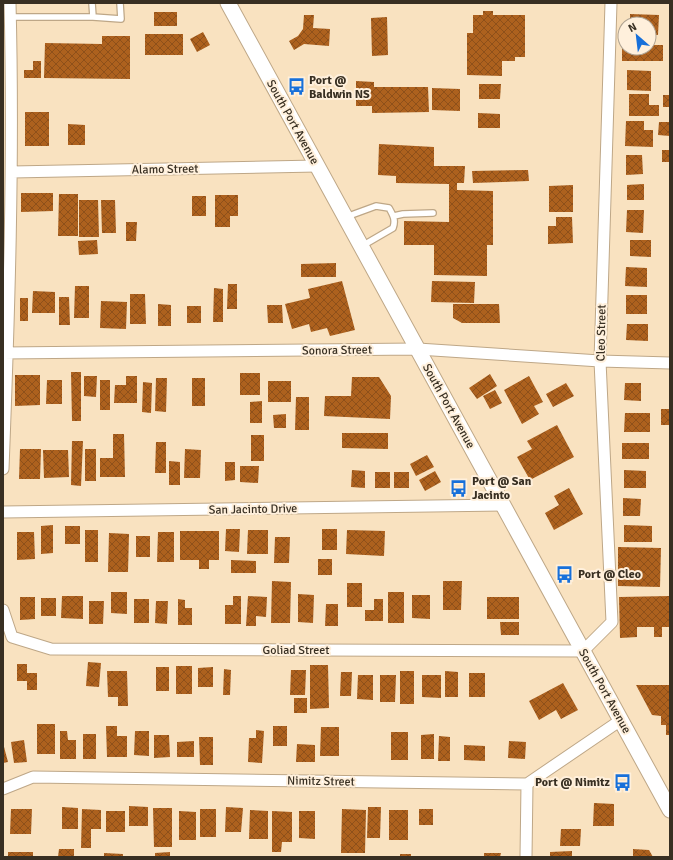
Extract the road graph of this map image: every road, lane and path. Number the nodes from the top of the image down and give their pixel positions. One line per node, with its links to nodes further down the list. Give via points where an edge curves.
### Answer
1 (10, 3): 6 (street)
2 (92, 3): 7 (lane)
3 (120, 3): 7 (lane, via 121,19)
4 (228, 3): 8 (main road, South Port Avenue)
5 (611, 3): 16 (street, Cleo Street)
6 (10, 17): 7 (lane); 9 (street)
7 (93, 17)
8 (318, 166): 9 (street, Alamo Street); 12 (main road, South Port Avenue)
9 (12, 172): 15 (street)
10 (433, 213): 11 (lane)
11 (394, 216): 12 (lane, via 389,208 376,206); 13 (lane, via 393,228)
12 (346, 217): 13 (main road, South Port Avenue)
13 (361, 246): 14 (main road, South Port Avenue)
14 (418, 349): 15 (street, Sonora Street); 16 (street, Sonora Street); 19 (main road, South Port Avenue)
15 (5, 354): 18 (street)
16 (600, 361): 17 (street, Sonora Street); 22 (street, Cleo Street, via 612,622)
17 (670, 363)
18 (3, 469)
19 (503, 505): 20 (street, San Jacinto Drive); 22 (main road, South Port Avenue)
20 (3, 512)
21 (3, 610): 22 (street, Goliad Street, via 12,638 51,649)
22 (583, 651): 23 (main road, South Port Avenue)
23 (621, 720): 24 (street); 26 (main road, South Port Avenue)
24 (527, 784): 25 (street, Nimitz Street, via 34,777); 27 (street)
25 (3, 790)
26 (670, 810)
27 (526, 857)

